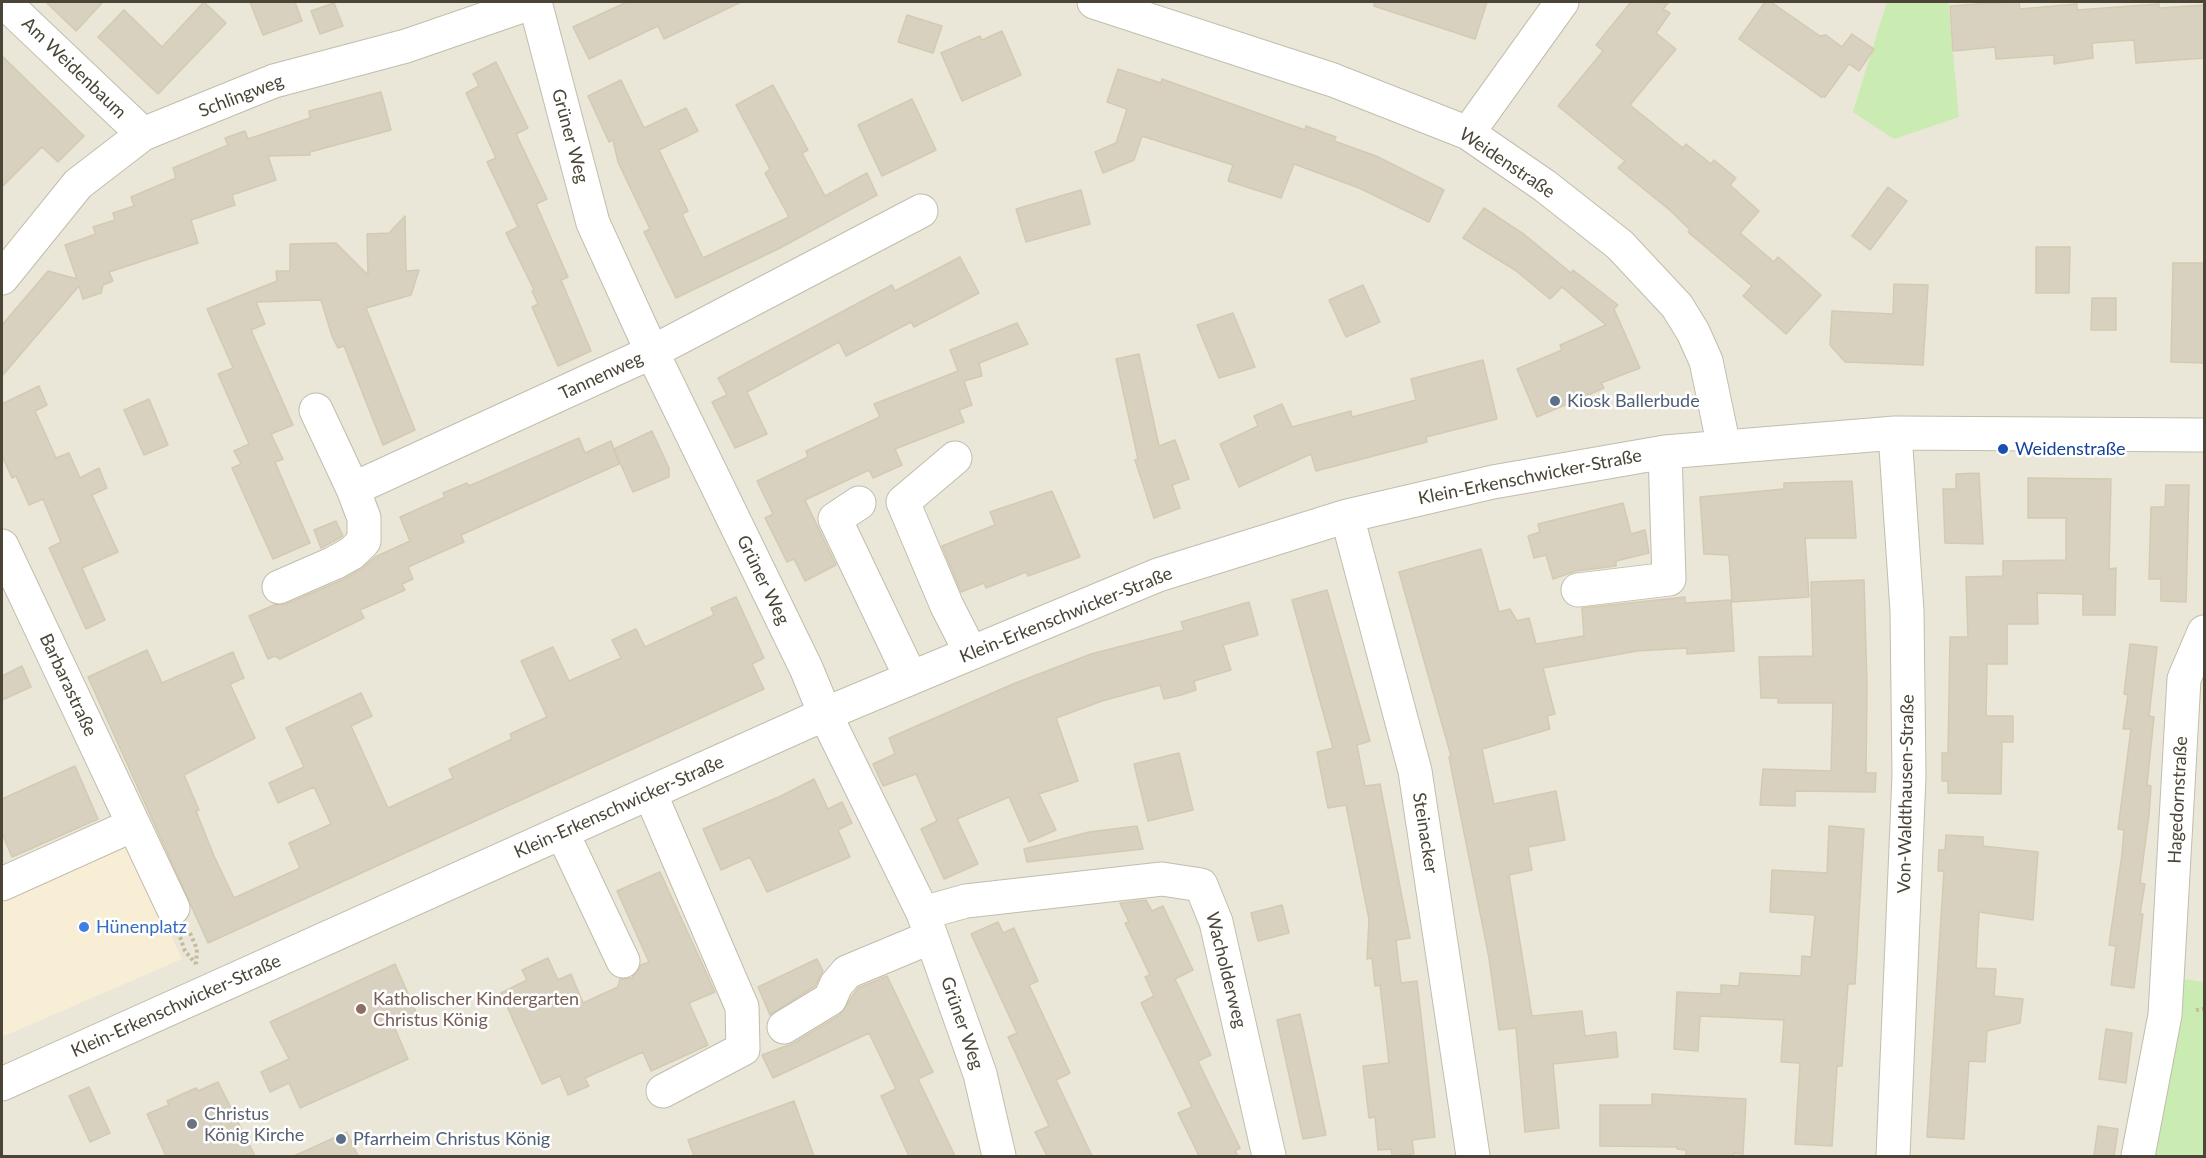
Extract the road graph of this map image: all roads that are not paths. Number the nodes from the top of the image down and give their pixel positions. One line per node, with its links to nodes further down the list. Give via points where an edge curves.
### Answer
1 (4, 2): 6 (street, Am Weidenbaum)
2 (534, 2): 6 (street, Schlingweg, via 406,46 274,81); 9 (street, Grüner Weg, via 593,223)
3 (1094, 2): 5 (street, Weidenstraße, via 1333,80)
4 (1562, 2): 5 (street)
5 (1468, 133): 13 (street, Weidenstraße, via 1545,186 1620,245 1677,306 1706,361)
6 (143, 134): 8 (street, Schlingweg, via 78,183)
7 (921, 211): 9 (street, Tannenweg)
8 (2, 278)
9 (652, 352): 16 (street, Tannenweg); 25 (street, Grüner Weg)
10 (316, 410): 16 (street)
11 (1895, 433): 12 (street, Klein-Erkenschwicker-Straße); 13 (street, Klein-Erkenschwicker-Straße); 39 (street, Von-Waldthausen-Straße, via 1907,611 1909,776)
12 (2205, 435)
13 (1724, 447): 14 (street, Klein-Erkenschwicker-Straße)
14 (1665, 452): 18 (street, Klein-Erkenschwicker-Straße, via 1493,482); 21 (street, via 1669,579)
15 (955, 458): 23 (street, via 903,502)
16 (353, 489): 20 (street, via 364,518 364,541 334,563)
17 (859, 503): 24 (street, via 835,519)
18 (1347, 516): 23 (street, Klein-Erkenschwicker-Straße, via 1158,575); 38 (street, Steinacker, via 1415,771)
19 (2, 546): 27 (street, Barbarastraße)
20 (279, 587)
21 (1578, 590)
22 (2205, 632): 40 (street, Hagedornstraße, via 2184,678 2165,1015)
23 (971, 653): 24 (street, Klein-Erkenschwicker-Straße)
24 (911, 678): 25 (street, Klein-Erkenschwicker-Straße)
25 (825, 714): 26 (street, Klein-Erkenschwicker-Straße); 31 (street, Grüner Weg)
26 (650, 793): 28 (street, Klein-Erkenschwicker-Straße); 35 (street, via 742,1007 743,1049)
27 (133, 825): 29 (street); 30 (street, Barbarastraße)
28 (562, 832): 32 (street); 34 (street, Klein-Erkenschwicker-Straße, via 202,978)
29 (2, 884)
30 (173, 908)
31 (927, 925): 33 (street, via 848,972 830,999); 36 (street, Grüner Weg, via 980,1074); 37 (street, Wacholderweg, via 966,901 1162,879 1201,885 1216,922)
32 (623, 961)
33 (784, 1027)
34 (2, 1084)
35 (663, 1091)
36 (999, 1156)
37 (1269, 1156)
38 (1473, 1156)
39 (1893, 1156)
40 (2138, 1156)

